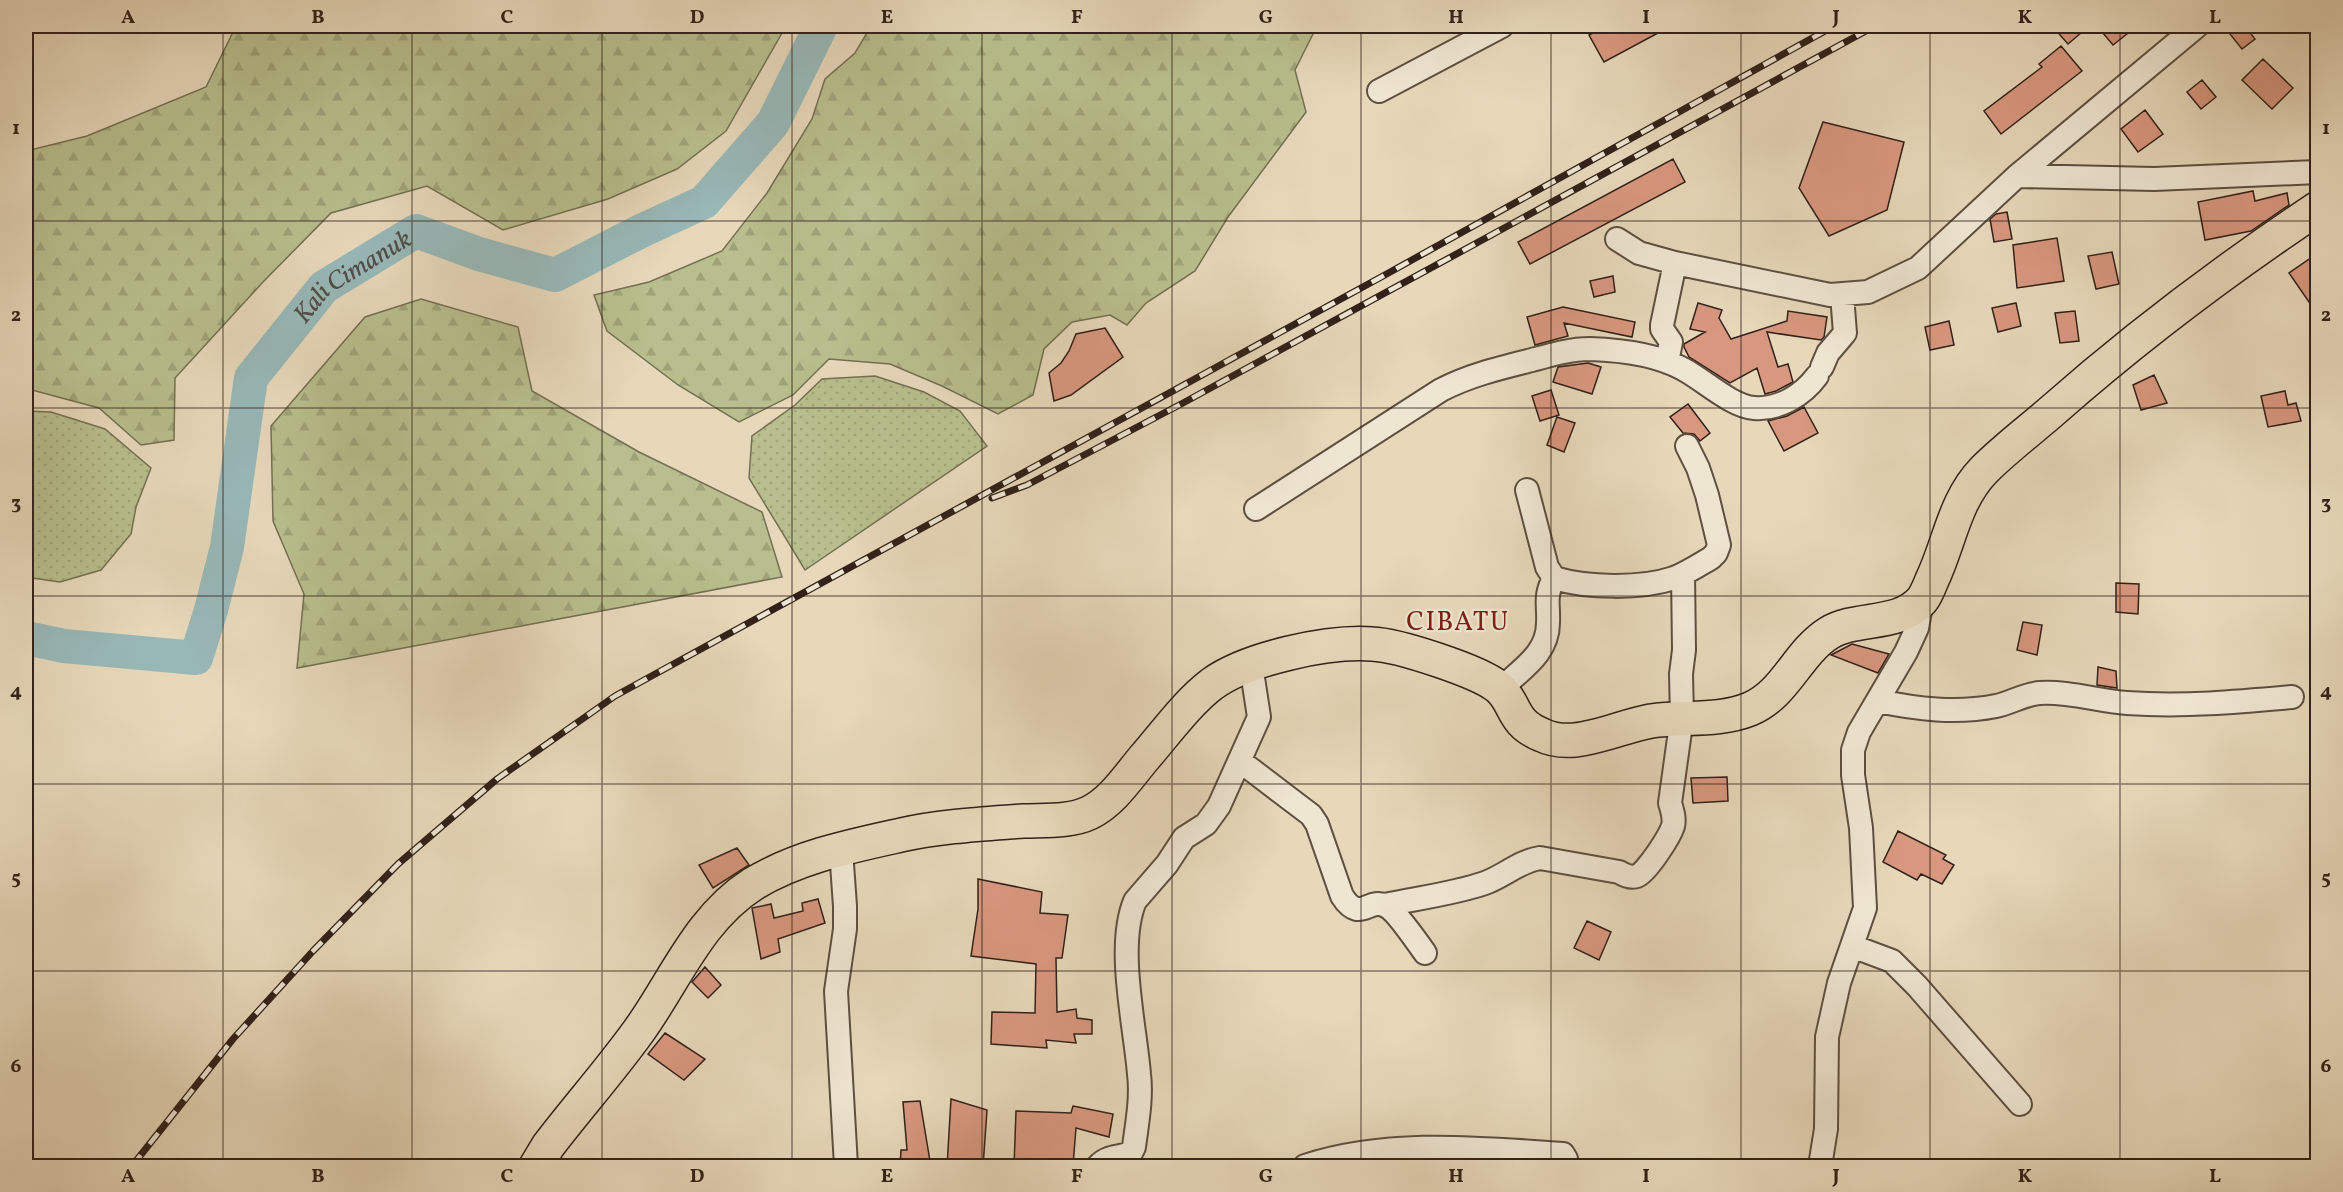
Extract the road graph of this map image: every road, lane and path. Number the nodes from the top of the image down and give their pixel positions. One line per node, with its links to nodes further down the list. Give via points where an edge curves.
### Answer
1 (1502, 26): 3 (street)
2 (2197, 26): 5 (street)
3 (1379, 91)
4 (2318, 172): 5 (street, via 2154,179)
5 (2017, 176): 9 (street, via 1918,268 1868,292)
6 (2318, 208): 16 (main road, via 2170,313 1984,471 1961,500 1940,564)
7 (1617, 239): 8 (street, via 1639,253)
8 (1675, 263): 9 (street); 10 (street, via 1662,325 1671,342)
9 (1842, 295): 10 (street, via 1845,333 1828,353 1809,388 1792,398 1767,407 1737,403)
10 (1668, 362): 13 (street, via 1588,349 1461,380)
11 (1687, 446): 14 (street, via 1707,495 1719,545 1711,558)
12 (1527, 490): 15 (street, via 1547,567)
13 (1256, 509)
14 (1683, 574): 15 (street, via 1661,581 1614,585 1587,585); 21 (street)
15 (1554, 578): 18 (street, via 1547,592 1549,622 1543,647)
16 (1922, 600): 20 (street, via 1917,628); 21 (main road, via 1909,611 1834,630 1815,644 1768,700 1746,711 1721,717)
17 (1251, 665): 18 (main road, via 1318,647 1371,644 1459,667); 22 (street, via 1259,717); 23 (main road, via 1207,688 1094,811 1076,817 908,833)
18 (1501, 689): 21 (main road, via 1517,718 1551,739 1574,740 1644,722)
19 (2292, 697): 20 (street, via 2175,705 2040,693 1999,706 1951,710)
20 (1878, 701): 25 (street, via 1853,750 1862,828 1864,908)
21 (1682, 717): 24 (street, via 1670,803 1673,826 1637,876 1540,858 1484,884)
22 (1240, 761): 24 (street, via 1311,815 1347,904 1362,910); 30 (street, via 1212,816 1184,838 1132,908 1128,989 1140,1076 1134,1147 1131,1153 1103,1160)
23 (841, 850): 28 (main road, via 784,867 730,900 699,935 639,1031 548,1146); 29 (street, via 845,917 836,992)
24 (1384, 905): 26 (street)
25 (1852, 946): 27 (street, via 1892,961); 33 (street, via 1827,1037 1826,1129)
26 (1425, 953)
27 (2020, 1104)
28 (536, 1167)
29 (846, 1167)
30 (1098, 1167)
31 (1305, 1167): 32 (street, via 1349,1154 1437,1149 1563,1154)
32 (1567, 1167)
33 (1820, 1167)

